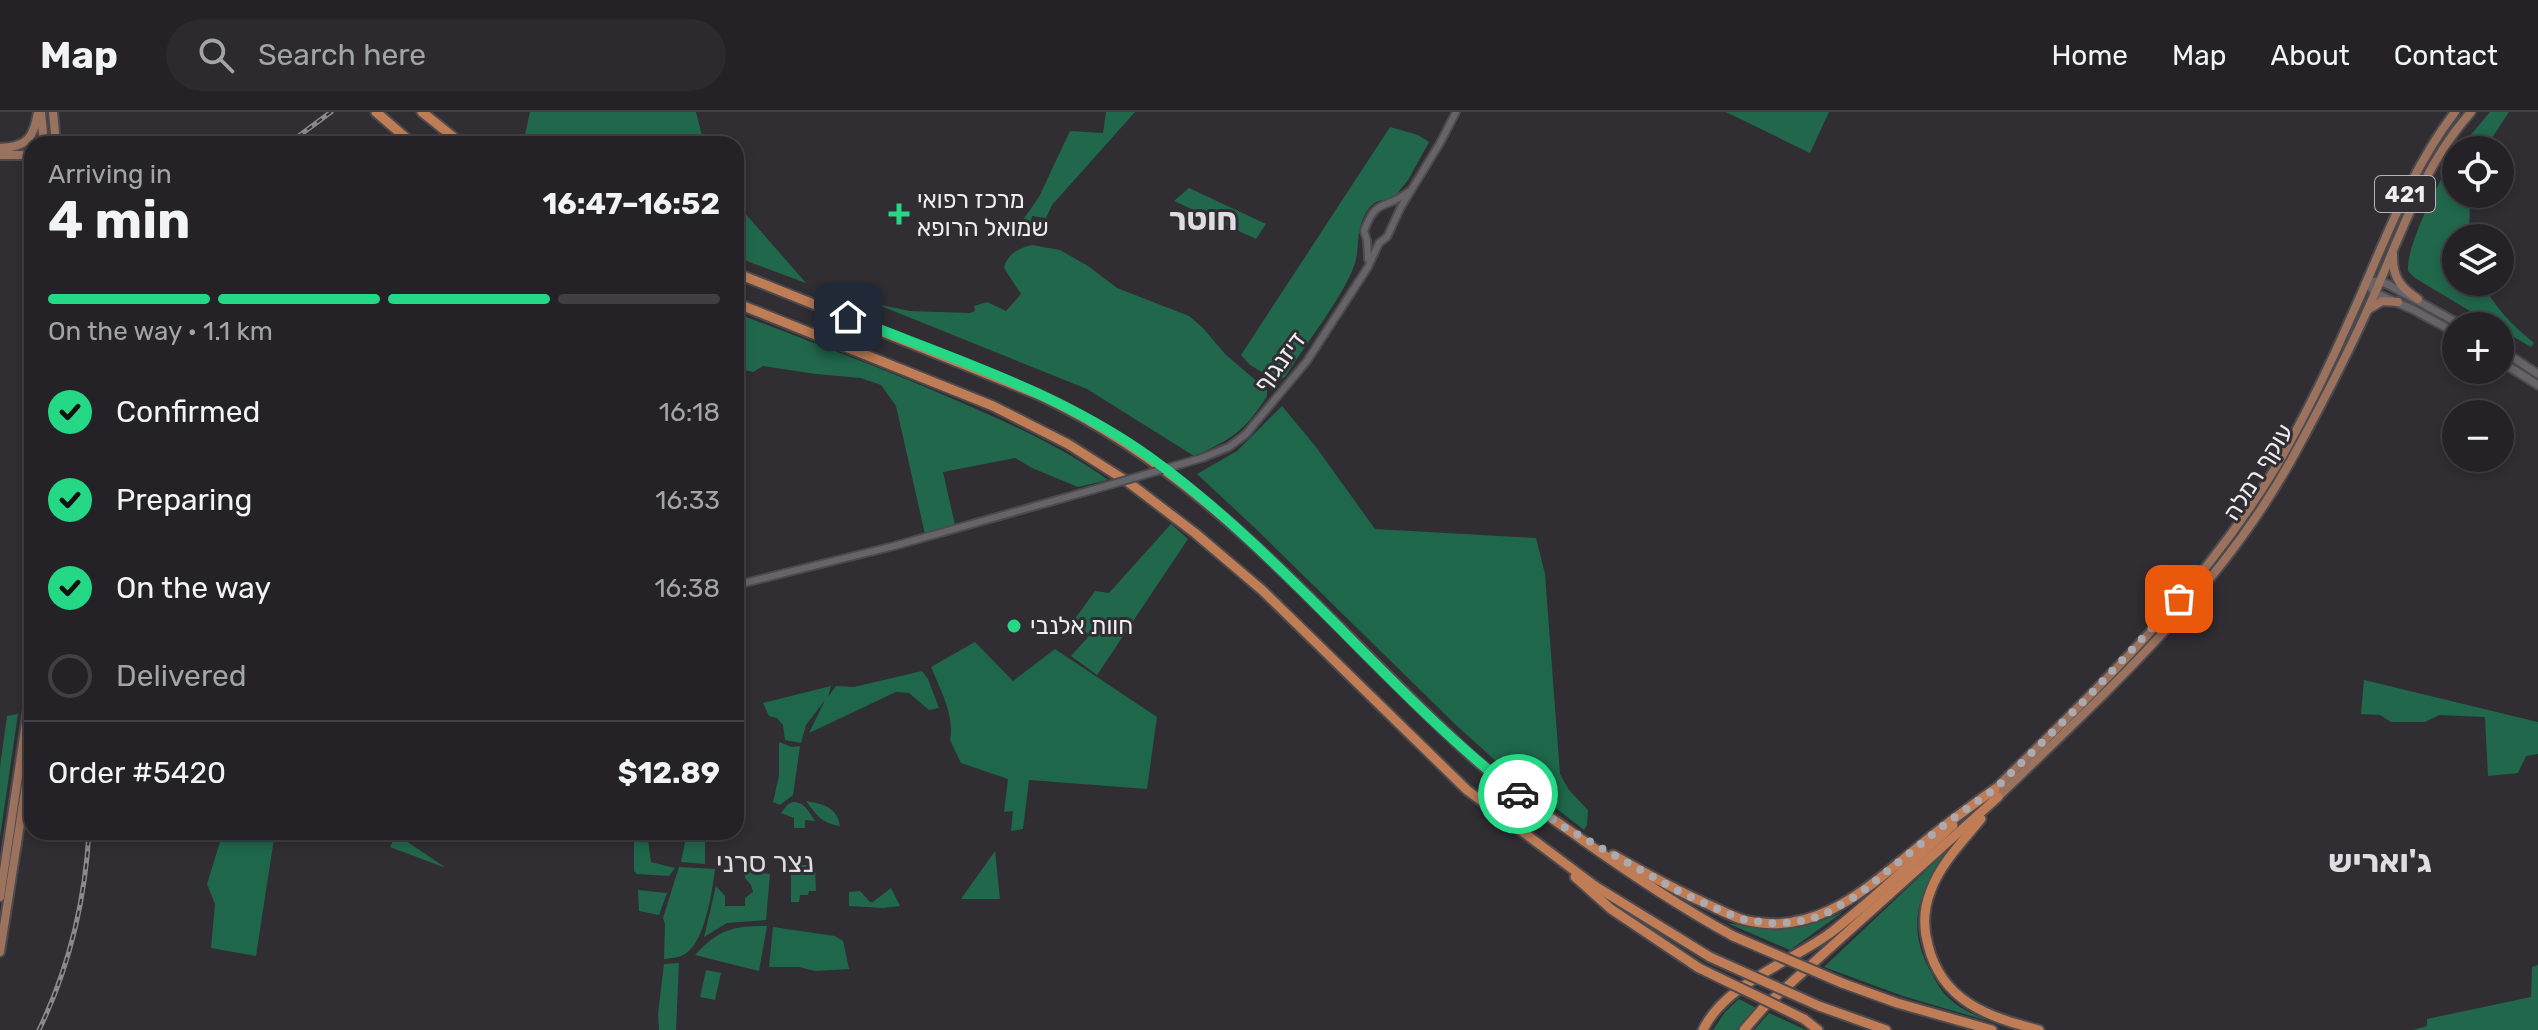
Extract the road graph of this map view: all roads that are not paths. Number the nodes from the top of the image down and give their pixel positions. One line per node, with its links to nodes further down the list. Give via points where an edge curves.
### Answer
1 (39, 112): 8 (main road); 9 (main road)
2 (54, 112): 10 (main road)
3 (422, 112): 12 (highway)
4 (1456, 112): 17 (street)
5 (2455, 112): 26 (main road, עוקף רמלה / 421, via 2425,154)
6 (2471, 112): 22 (main road, עוקף רמלה / 421, via 2436,160)
7 (380, 116): 11 (highway)
8 (31, 136)
9 (43, 136)
10 (55, 136)
11 (404, 136)
12 (452, 136)
13 (24, 142): 14 (main road)
14 (0, 148)
15 (0, 155): 16 (main road)
16 (24, 155)
17 (1411, 189): 18 (street); 19 (street)
18 (1389, 203): 19 (street); 20 (street, via 1376,208 1365,228)
19 (1398, 213): 21 (street)
20 (1367, 240): 21 (street); 23 (street)
21 (1379, 243): 23 (street, דיזנגוף)
22 (2394, 250): 25 (main road, עוקף רמלה / 421); 28 (main road, via 2396,279)
23 (1368, 267): 38 (street, דיזנגוף, bridge, via 1307,361 1258,422 1229,447 898,545)
24 (744, 276): 42 (highway, via 1037,394 1149,456 1258,547 1471,756)
25 (2380, 281): 26 (main road); 27 (main road, עוקף רמלה / 421); 28 (main road)
26 (2366, 282): 27 (main road); 40 (main road, עוקף רמלה / 421, via 2283,454 2226,541 2156,625)
27 (2375, 293): 29 (main road); 31 (main road, עוקף רמלה / 421)
28 (2418, 299): 32 (main road)
29 (2398, 302): 31 (main road, via 2379,302); 33 (main road)
30 (744, 306): 43 (highway, via 993,406 1128,482 1262,590 1467,790)
31 (2366, 312): 40 (main road, עוקף רמלה / 421, via 2292,459 2221,565 2167,629)
32 (2442, 313)
33 (2442, 326)
34 (2514, 358): 36 (main road)
35 (2514, 370): 37 (main road)
36 (2538, 374)
37 (2538, 385)
38 (744, 583)
39 (24, 736): 44 (main road)
40 (1997, 793): 42 (highway, via 1948,822 1858,895 1825,914 1793,923 1745,920 1726,913); 46 (highway, via 1831,933 1736,991); 47 (highway); 51 (highway, via 1931,889 1927,941 1938,973 1960,998 1995,1017)
41 (24, 798): 45 (main road)
42 (1562, 826): 50 (highway, bridge, via 1733,936 1897,1003)
43 (1556, 857): 48 (highway, bridge, via 1611,909 1699,968); 49 (highway, bridge, via 1710,957)
44 (0, 897)
45 (0, 952)
46 (1703, 1030)
47 (1744, 1030)
48 (1818, 1030)
49 (1886, 1030)
50 (1992, 1030)
51 (2039, 1030)

